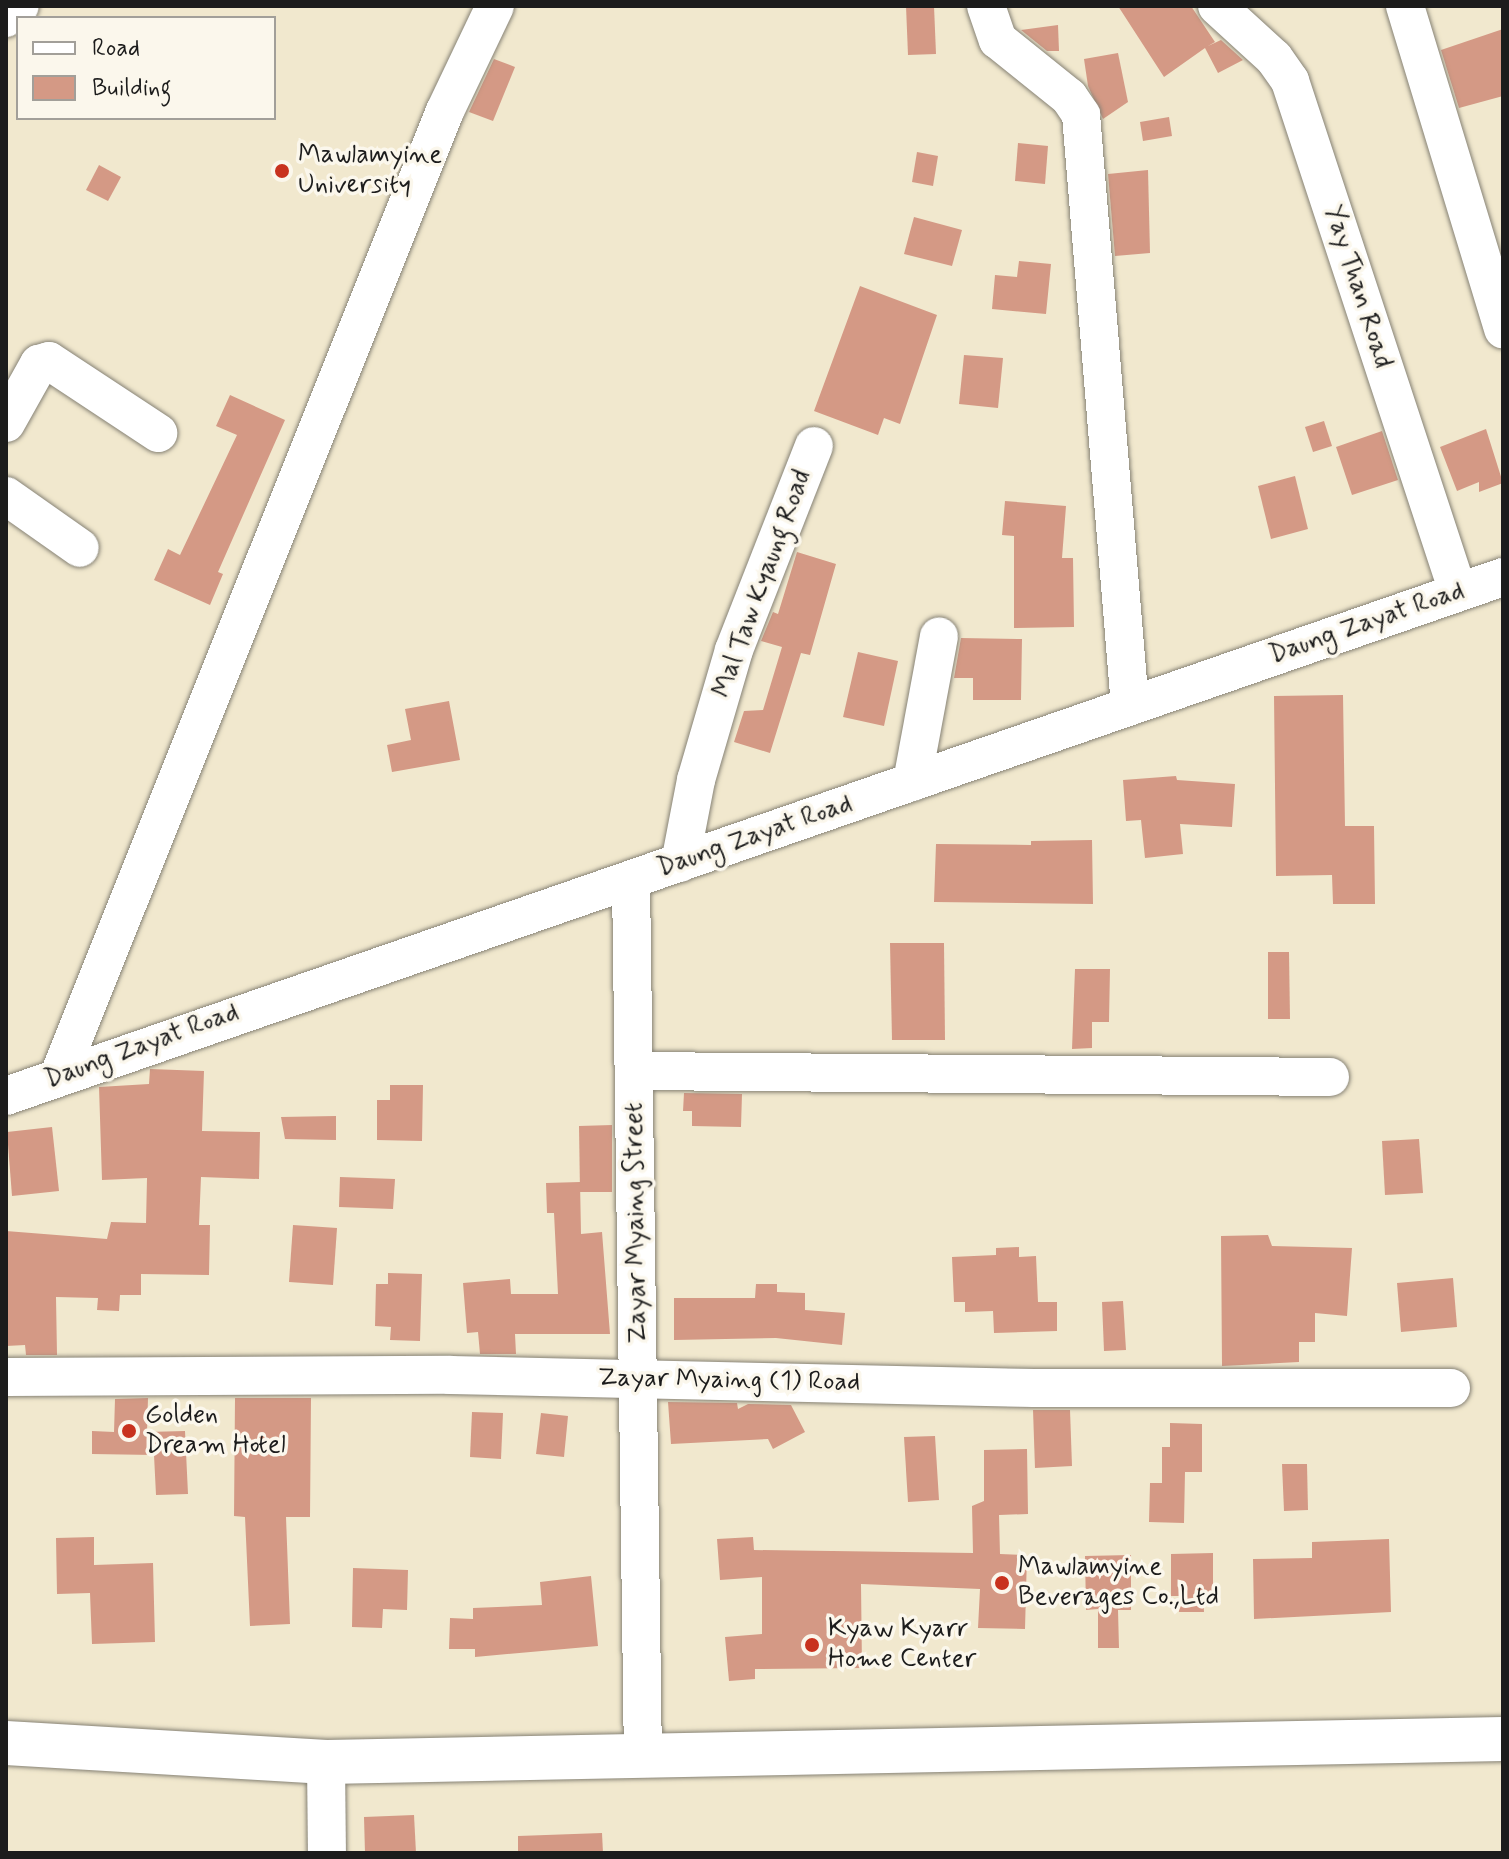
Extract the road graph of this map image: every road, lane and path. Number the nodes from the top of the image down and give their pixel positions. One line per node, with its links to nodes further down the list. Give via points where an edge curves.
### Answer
1 (20, 6): 6 (street)
2 (495, 6): 21 (street, via 445,111)
3 (986, 6): 16 (street, via 998,40 1069,97 1081,115)
4 (1217, 6): 14 (street, Yay Than Road, via 1274,58 1290,81)
5 (1405, 6): 7 (street)
6 (6, 18)
7 (1503, 329)
8 (6, 423): 9 (street, via 39,364 49,361)
9 (158, 433)
10 (814, 446): 18 (street, Mal Taw Kyaung Road, via 734,650 696,780)
11 (6, 496): 12 (street)
12 (80, 548)
13 (1503, 577): 14 (street, Daung Zayat Road)
14 (1458, 592): 16 (street, Daung Zayat Road)
15 (939, 636): 17 (street)
16 (1130, 706): 17 (street, Daung Zayat Road)
17 (912, 782): 18 (street, Daung Zayat Road)
18 (680, 863): 19 (street, Daung Zayat Road)
19 (631, 880): 20 (street, Zayar Myaing Street); 21 (street, Daung Zayat Road)
20 (635, 1071): 22 (street); 25 (street, Zayar Myaing Street)
21 (59, 1075): 23 (street, Daung Zayat Road)
22 (1330, 1077)
23 (6, 1096)
24 (6, 1377): 25 (street, Zayar Myaing (1) Road)
25 (640, 1379): 26 (street, Zayar Myaing (1) Road, via 1034,1388); 29 (street, Zayar Myaing Street)
26 (1451, 1388)
27 (1503, 1739): 29 (highway)
28 (6, 1743): 30 (highway)
29 (643, 1758): 30 (highway)
30 (326, 1762): 31 (street)
31 (327, 1853)

